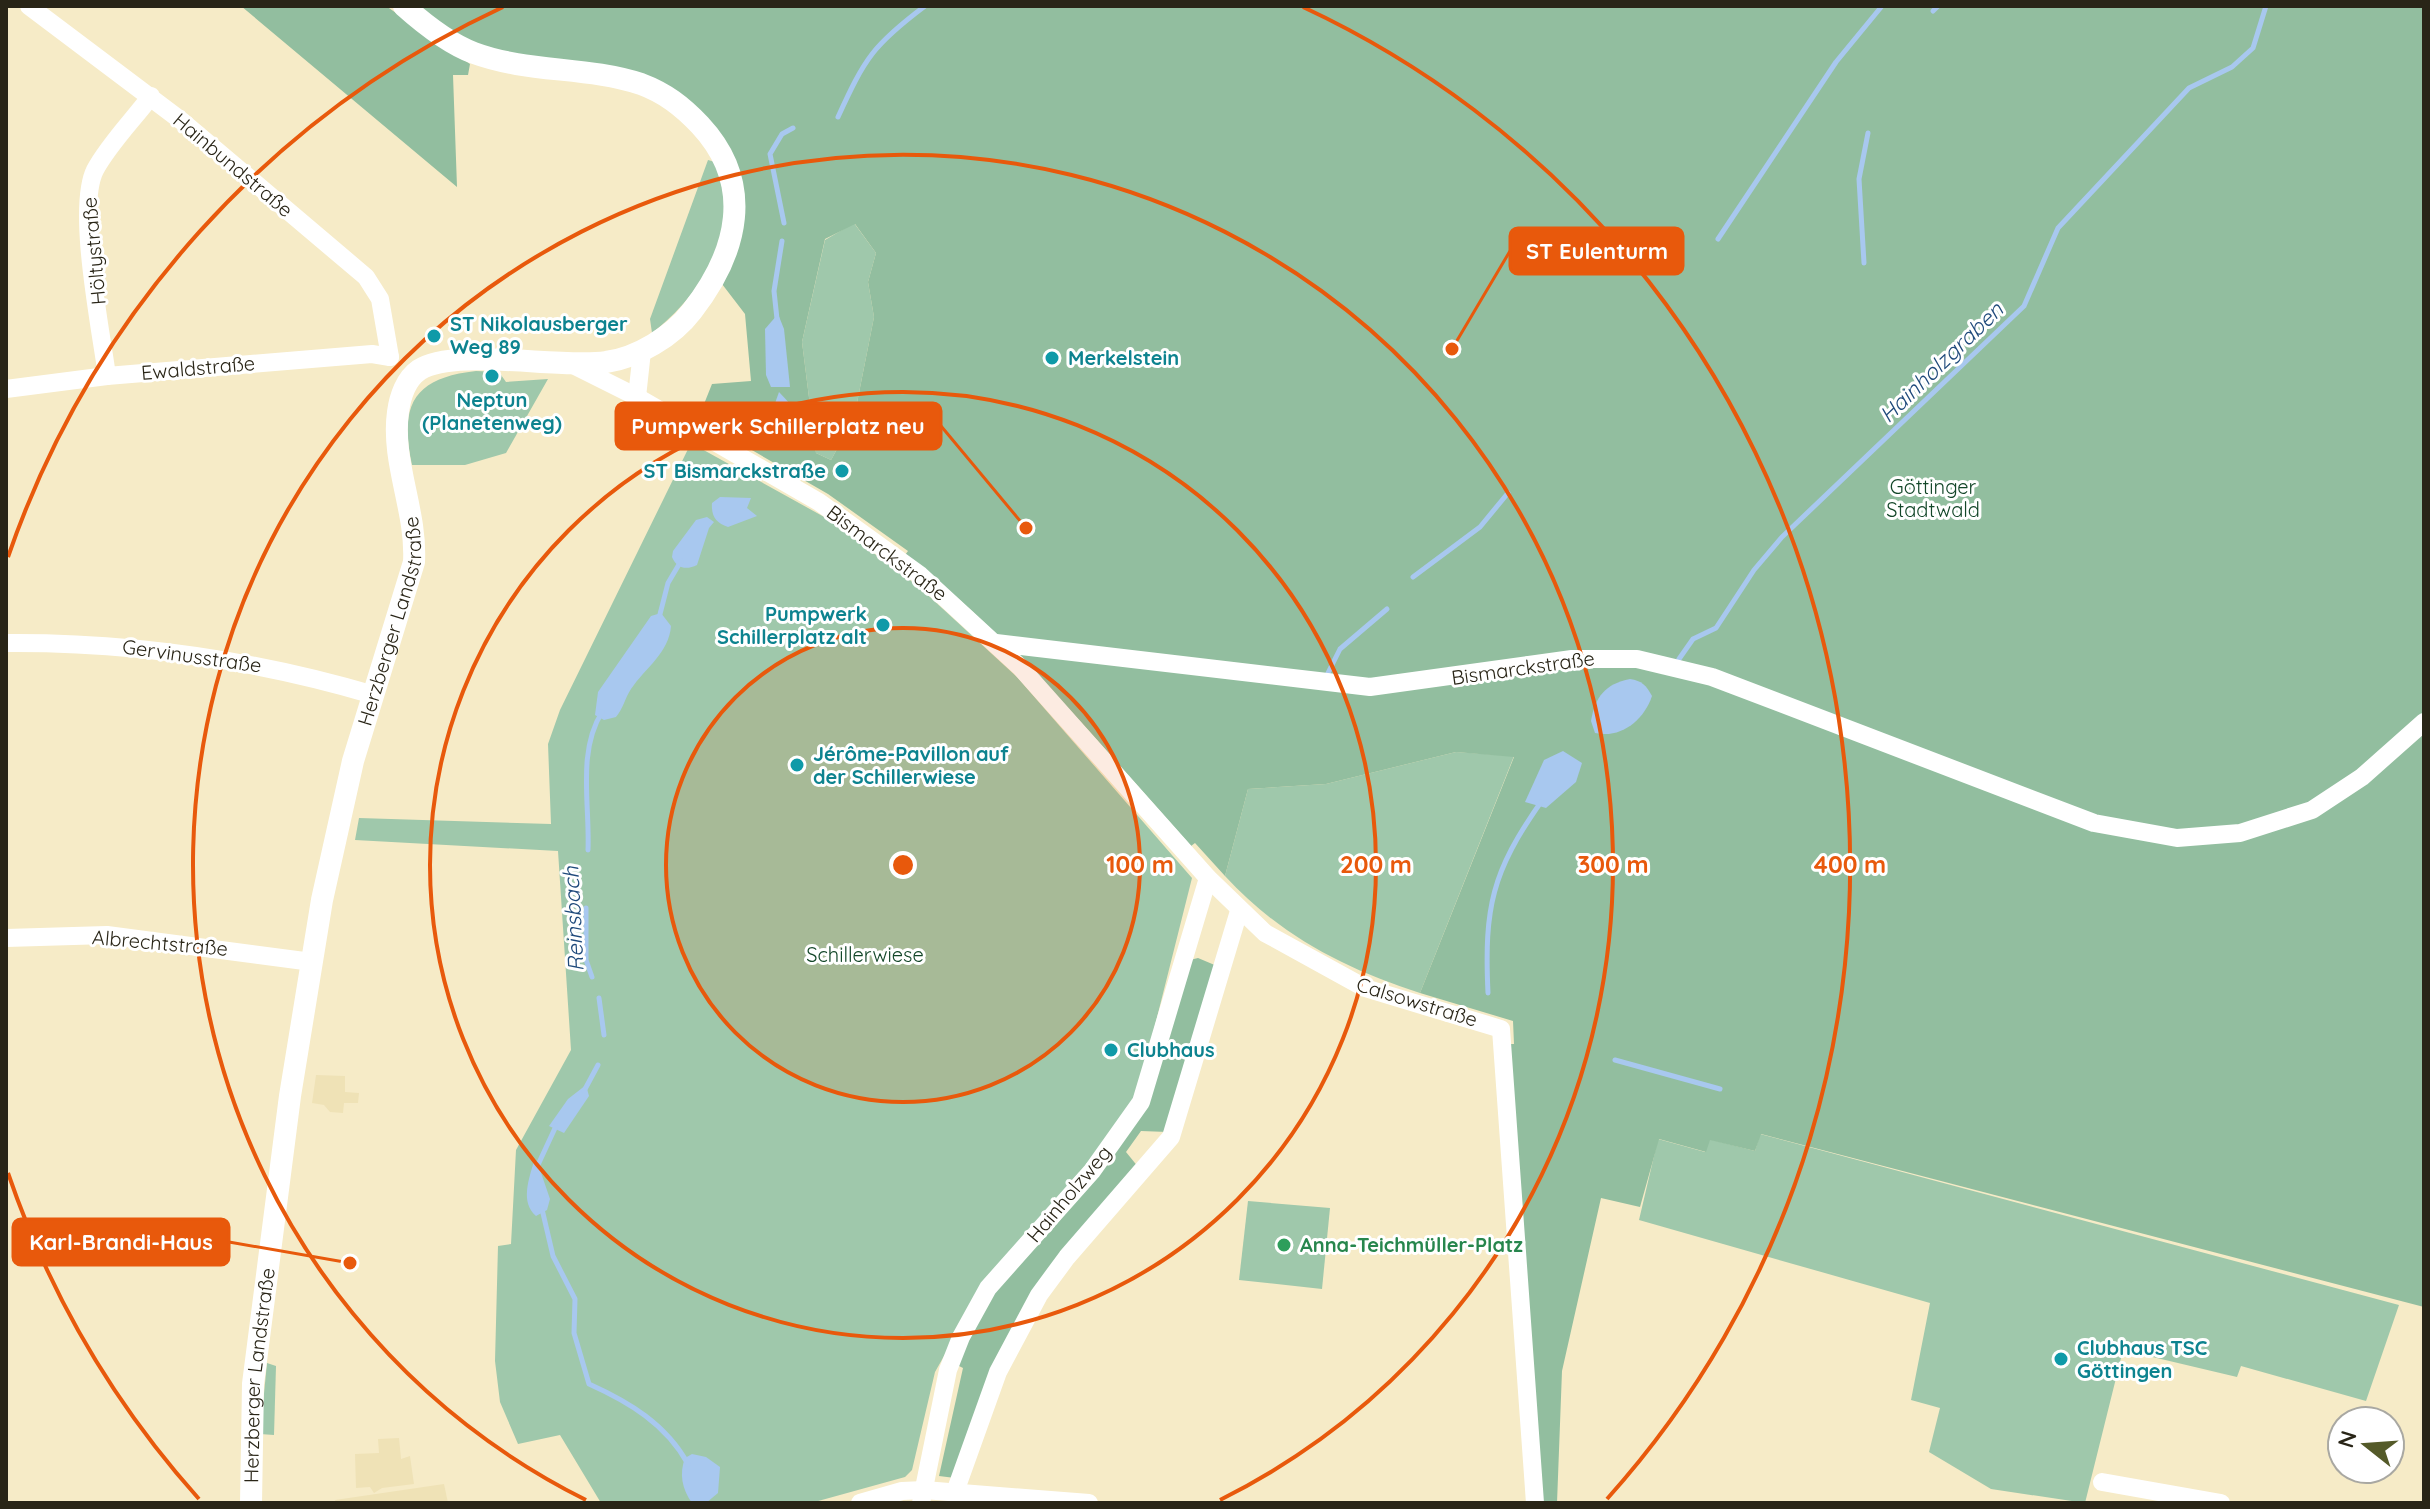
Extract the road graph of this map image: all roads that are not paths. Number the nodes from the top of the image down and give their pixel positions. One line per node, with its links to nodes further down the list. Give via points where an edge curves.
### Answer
1 (29, 6): 3 (street, Hainbundstraße)
2 (404, 6): 4 (street, via 471,52 514,65 583,71 641,84 678,101 710,136 732,176 735,215 729,241 687,318)
3 (151, 96): 5 (street, Hainbundstraße, via 366,277 380,299); 7 (street, Höltystraße, via 102,160 89,187)
4 (642, 351): 6 (street, via 609,362); 10 (street)
5 (390, 357): 7 (street, Ewaldstraße, via 372,354); 8 (street)
6 (573, 365): 8 (street, via 446,363); 10 (street, Bismarckstraße)
7 (107, 376): 9 (street, Ewaldstraße)
8 (411, 377): 13 (street, Herzberger Landstraße, via 398,414 398,442 415,529 414,562)
9 (6, 389)
10 (637, 397): 12 (street, Bismarckstraße, via 850,522)
11 (6, 643): 13 (street, Gervinusstraße, via 162,649 265,666)
12 (996, 643): 14 (street, Bismarckstraße, via 1370,687 1572,659 1637,659 1712,677 2094,823 2177,838 2240,833 2312,810 2362,777); 15 (street, Calsowstraße)
13 (374, 695): 18 (street, Herzberger Landstraße, via 336,829)
14 (2424, 722)
15 (1208, 878): 16 (street, Calsowstraße); 21 (street, Hainholzweg, via 1141,1102 1092,1171 988,1288 948,1370)
16 (1239, 911): 20 (street, Hainholzweg, via 1171,1137 1039,1295 998,1372); 25 (street, Calsowstraße, via 1275,939 1355,984 1502,1031)
17 (6, 938): 18 (street, Albrechtstraße, via 107,935)
18 (312, 962): 22 (street, Herzberger Landstraße, via 253,1384)
19 (2102, 1482): 26 (street)
20 (955, 1492): 21 (street); 24 (street)
21 (922, 1496): 23 (street, via 902,1491)
22 (251, 1503)
23 (860, 1503)
24 (1089, 1503)
25 (1535, 1503)
26 (2221, 1503)

